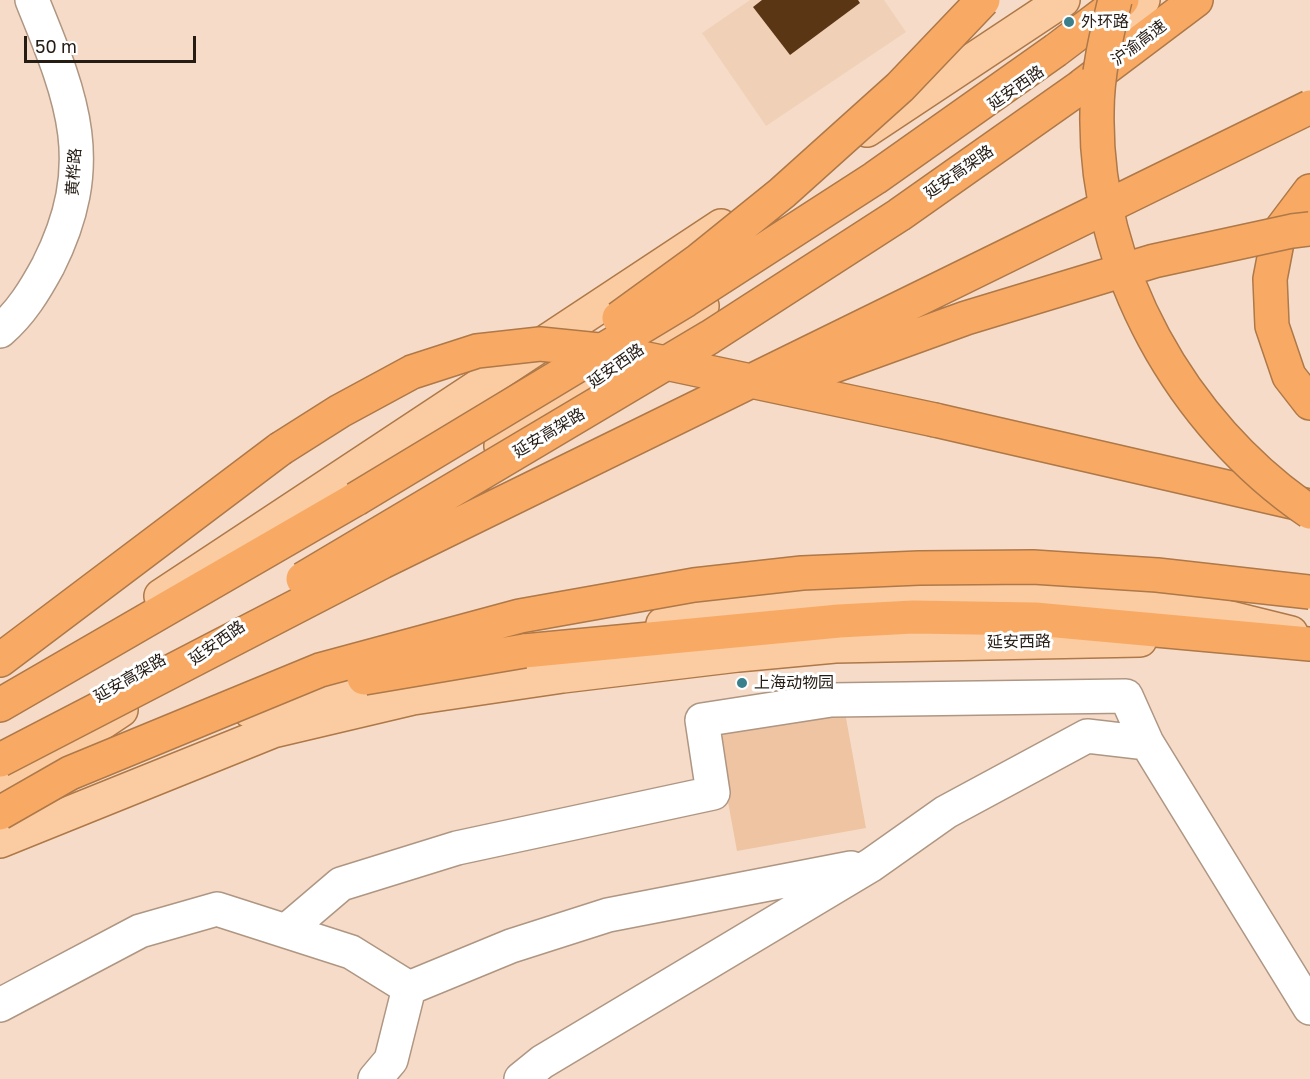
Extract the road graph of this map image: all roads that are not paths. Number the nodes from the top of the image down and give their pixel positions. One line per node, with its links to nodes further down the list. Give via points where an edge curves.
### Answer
1 (32, 0): 12 (street, 黄桦路, via 67,88 78,162 72,205 56,250 35,290 14,320)
2 (983, 0): 14 (highway, bridge, via 900,87 782,193 699,260 533,381)
3 (1063, 0): 22 (main road)
4 (1115, 0): 16 (highway, bridge, via 1102,54 1097,111 1099,166 1122,268 1142,316 1171,368 1204,413 1242,456)
5 (1122, 0): 14 (highway, bridge, via 875,178 686,300)
6 (1143, 0): 24 (main road, 延安西路)
7 (1196, 0): 8 (highway, 沪渝高速, bridge)
8 (1082, 86): 26 (highway, 延安高架路, bridge, via 899,215 710,337 355,549)
9 (1310, 107): 17 (highway, bridge)
10 (1310, 190): 13 (highway, via 1279,232 1270,279 1272,326 1289,376)
11 (1310, 229): 17 (highway, bridge, via 1154,261 955,322 735,401)
12 (0, 331)
13 (1310, 403)
14 (356, 499): 22 (highway)
15 (1310, 506): 21 (highway, bridge, via 609,351 540,344 477,351 412,372 280,449)
16 (1310, 512)
17 (382, 562): 27 (highway, bridge)
18 (1310, 592): 23 (highway, bridge, via 1157,575 1033,567 802,573 694,585 520,616 320,670)
19 (1310, 637): 28 (main road, via 1198,610 1018,595 908,594 740,612 454,656 255,709)
20 (1310, 645): 23 (highway, bridge, via 1035,619 913,617 839,621 524,651 308,687); 32 (main road, 延安西路, via 1146,640 835,646 551,677 413,698 273,731)
21 (0, 660)
22 (0, 704)
23 (192, 724): 31 (highway, bridge, via 70,773)
24 (94, 729): 28 (main road); 29 (main road, 延安西路)
25 (1147, 743): 33 (street, via 1087,736 946,812); 34 (street, via 1126,696 831,700 702,720 714,793 457,848 340,884); 37 (street)
26 (0, 753)
27 (0, 760)
28 (65, 783): 30 (main road)
29 (0, 791)
30 (0, 809)
31 (0, 813)
32 (0, 841)
33 (871, 865): 35 (street, via 608,915 511,946); 39 (street)
34 (287, 930): 35 (street, via 351,952); 36 (street, via 217,909 140,931)
35 (409, 988): 38 (street, via 391,1060)
36 (0, 1005)
37 (1310, 1008)
38 (375, 1079)
39 (521, 1079)

